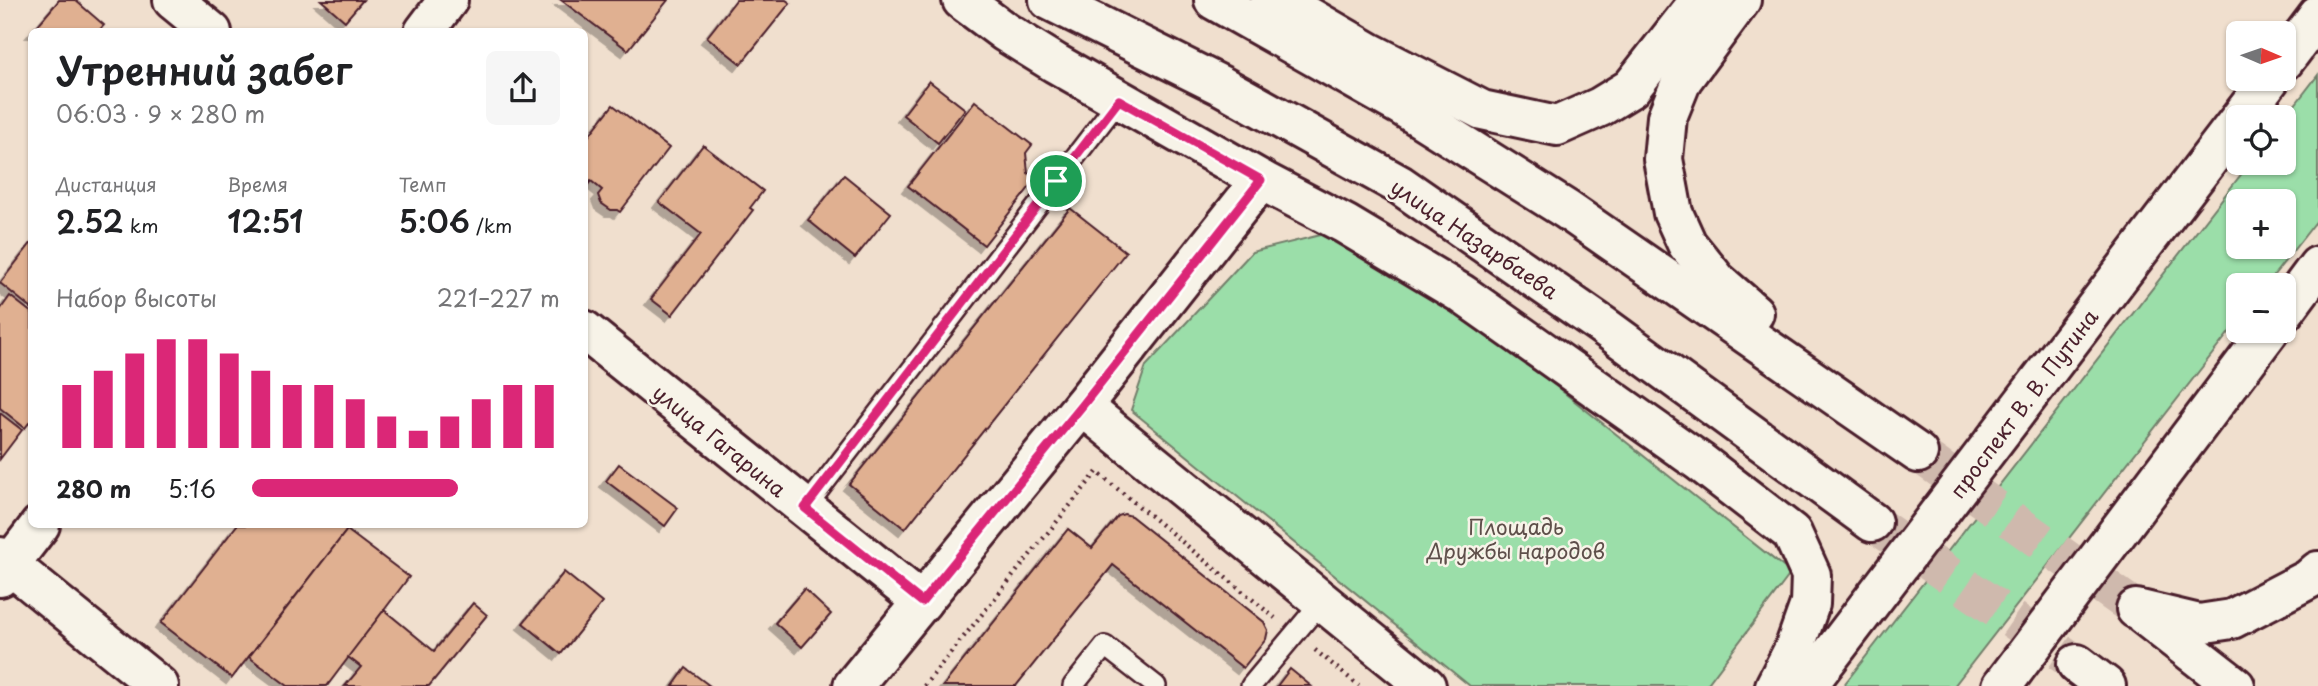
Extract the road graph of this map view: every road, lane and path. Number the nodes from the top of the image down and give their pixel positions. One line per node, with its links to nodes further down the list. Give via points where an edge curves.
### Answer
1 (173, 0): 10 (main road)
2 (448, 0): 11 (main road)
3 (962, 0): 13 (main road, via 1005,32)
4 (1049, 0): 22 (main road, улица Назарбаева, via 1222,86 1400,185)
5 (1214, 0): 8 (main road, via 1400,105 1567,210 1919,453 1717,281 1687,244 1673,213 1663,159 1667,117 1682,80)
6 (1271, 0): 7 (main road, via 1482,110 1558,127 1631,88)
7 (1700, 0)
8 (1741, 0)
9 (2318, 16): 12 (main road)
10 (207, 28)
11 (427, 28)
12 (2296, 45)
13 (1119, 100): 15 (main road); 21 (lane)
14 (2226, 137): 38 (main road, проспект В. В. Путина)
15 (1261, 180): 20 (main road); 37 (main road, via 1462,294 1700,462 1792,533 1811,575 1810,604)
16 (2318, 266): 17 (main road)
17 (2296, 296)
18 (588, 333): 21 (main road, улица Гагарина)
19 (2260, 343): 39 (main road)
20 (1082, 406): 26 (main road); 27 (main road)
21 (805, 508): 27 (main road, улица Гагарина)
22 (1872, 522)
23 (37, 528): 24 (main road)
24 (3, 566): 30 (main road)
25 (2318, 571): 40 (main road, via 2232,619 2199,624 2136,609)
26 (1322, 601): 28 (lane); 29 (main road)
27 (922, 602): 31 (main road)
28 (1295, 634): 32 (path, via 1097,472); 35 (lane); 36 (path)
29 (1416, 683)
30 (159, 686)
31 (853, 686)
32 (923, 686)
33 (1073, 686): 34 (lane, via 1105,646)
34 (1156, 686)
35 (1251, 686)
36 (1359, 686)
37 (1776, 686)
38 (1808, 686)
39 (2002, 686)
40 (2235, 686)

